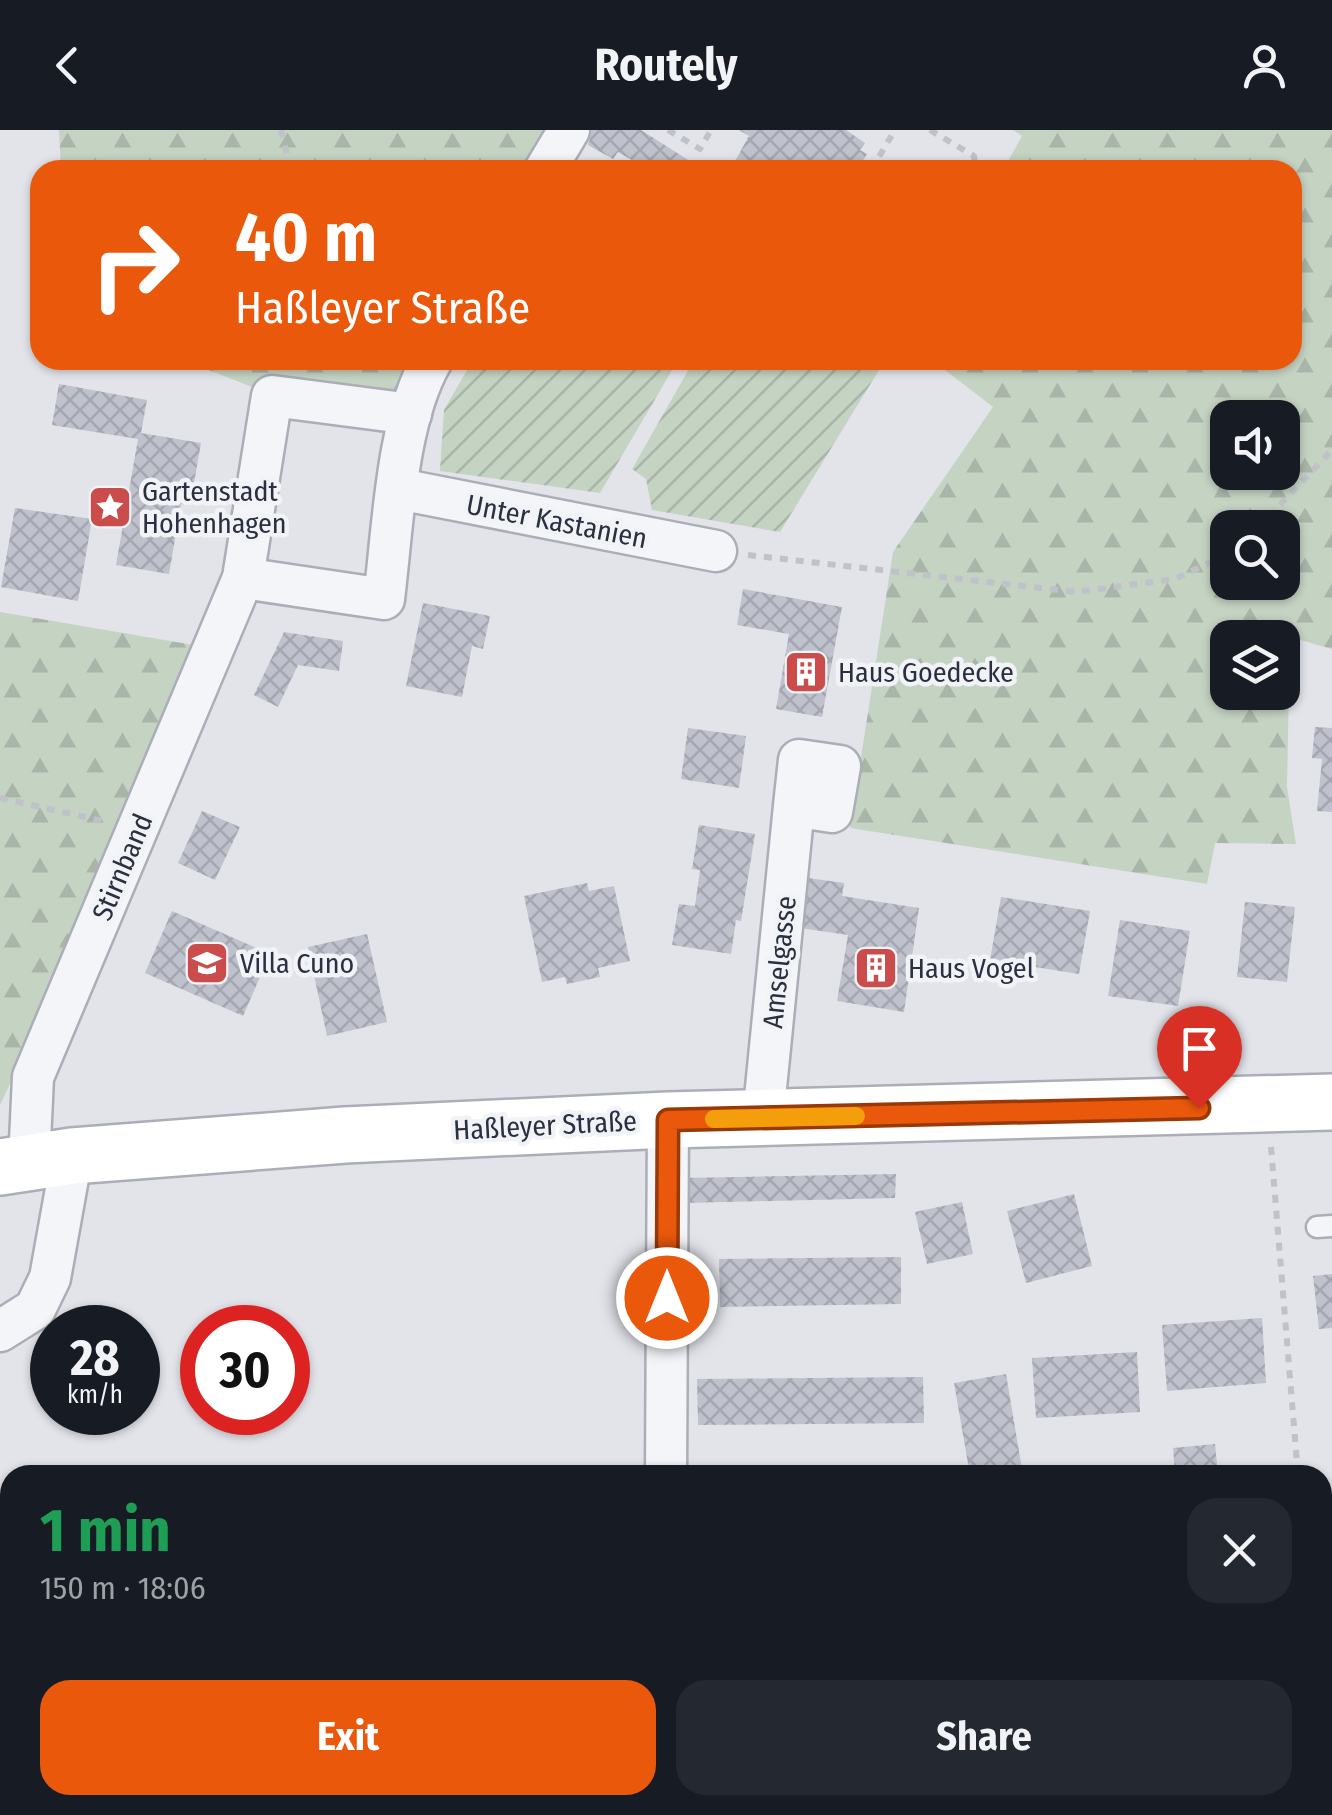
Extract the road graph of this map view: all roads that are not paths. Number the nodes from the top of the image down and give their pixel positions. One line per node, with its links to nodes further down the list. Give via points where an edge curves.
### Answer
1 (569, 130): 2 (street)
2 (551, 160)
3 (426, 370): 4 (street)
4 (412, 414): 5 (street); 7 (street, Stirnband, via 272,396)
5 (398, 490): 6 (street, Unter Kastanien); 7 (street, via 384,599)
6 (716, 552)
7 (243, 578): 12 (street, Stirnband, via 33,1076)
8 (794, 806): 10 (street, Amselgasse)
9 (1332, 1102): 10 (main road, Haßleyer Straße)
10 (763, 1118): 11 (main road, Haßleyer Straße)
11 (668, 1120): 12 (main road, Haßleyer Straße, via 346,1135); 14 (street)
12 (34, 1162): 13 (street, Stirnband, via 50,1278 35,1309)
13 (0, 1331)
14 (666, 1465)

